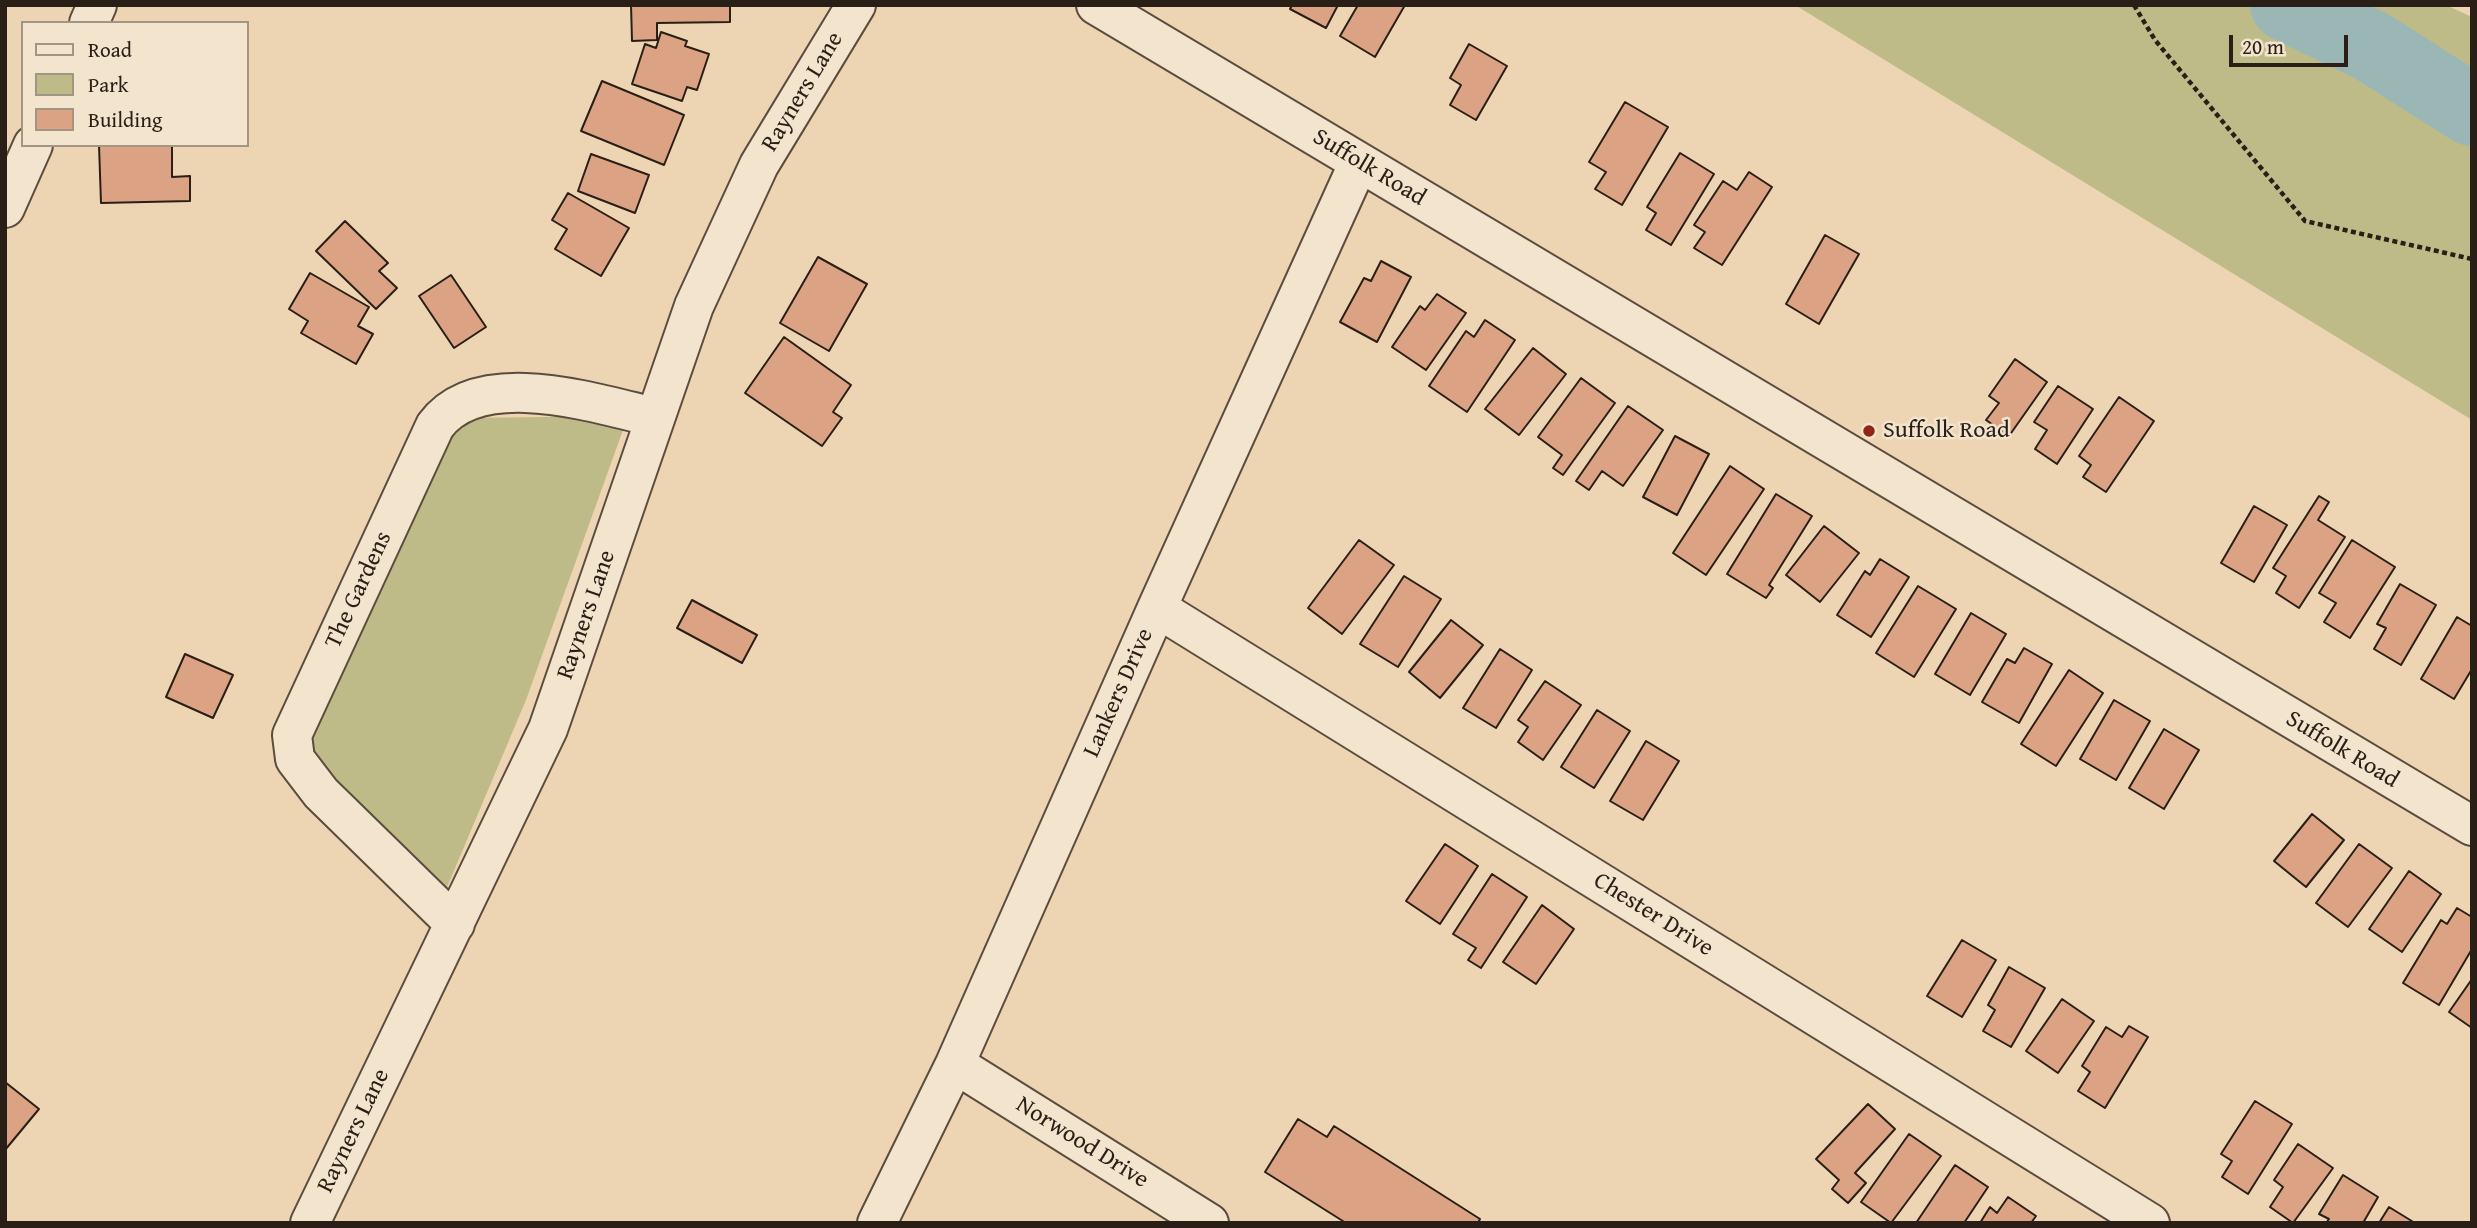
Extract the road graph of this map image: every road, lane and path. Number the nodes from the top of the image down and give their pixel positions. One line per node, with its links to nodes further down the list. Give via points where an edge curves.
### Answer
1 (97, 5): 5 (street)
2 (856, 5): 10 (street, Rayners Lane, via 758,165 694,306)
3 (1096, 5): 7 (street, Suffolk Road)
4 (2134, 5): 9 (path, via 2155,40 2305,221)
5 (90, 21)
6 (32, 147): 8 (street)
7 (1359, 162): 11 (street, Lankers Drive); 12 (street, Suffolk Road)
8 (5, 208)
9 (2472, 258)
10 (654, 417): 13 (street, Rayners Lane, via 548,729); 13 (street, The Gardens, via 564,396 499,394 444,413 292,735 295,759 321,793)
11 (1157, 608): 14 (street, Lankers Drive); 18 (street, Chester Drive)
12 (2472, 827)
13 (455, 924): 15 (street, Rayners Lane)
14 (955, 1064): 16 (street, Lankers Drive); 17 (street, Norwood Drive)
15 (310, 1223)
16 (877, 1223)
17 (1209, 1223)
18 (2150, 1223)

